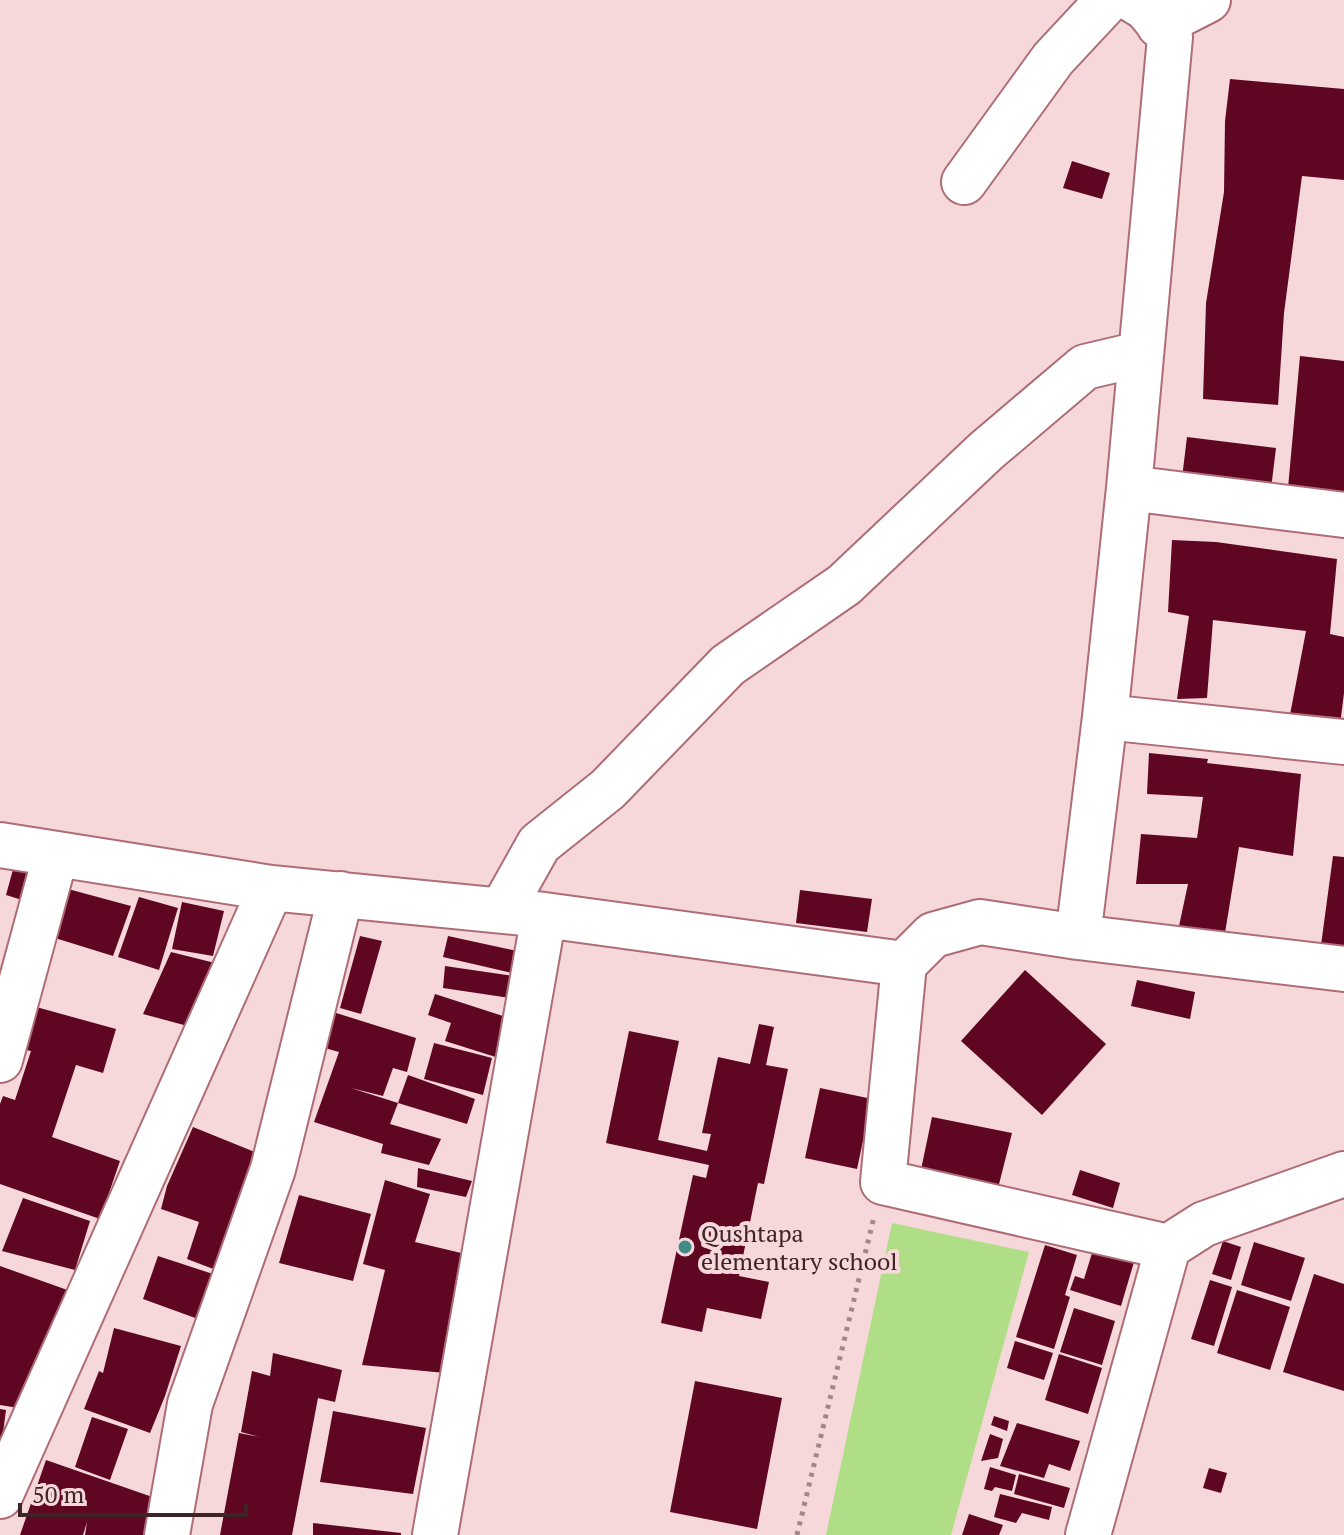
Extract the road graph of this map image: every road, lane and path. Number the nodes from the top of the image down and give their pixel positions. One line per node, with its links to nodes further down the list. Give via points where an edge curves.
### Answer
1 (1108, 0): 4 (street, via 1053,59)
2 (1208, 0): 3 (street)
3 (1146, 12): 5 (street, via 1170,37)
4 (964, 182)
5 (1140, 354): 6 (street); 14 (street, via 1085,367 986,451 844,585 728,665 608,789 539,844)
6 (1129, 488): 7 (street); 8 (street)
7 (1344, 515)
8 (1105, 717): 9 (street); 15 (street)
9 (1344, 742)
10 (0, 845): 11 (street)
11 (56, 854): 12 (street); 18 (street)
12 (271, 888): 13 (street); 22 (street)
13 (341, 894): 14 (street); 23 (street, via 273,1169 190,1404)
14 (523, 912): 16 (street); 24 (street)
15 (1078, 937): 16 (street, via 980,922 933,935); 17 (street)
16 (904, 964): 20 (street)
17 (1344, 969)
18 (0, 1060)
19 (1344, 1174): 21 (street, via 1204,1224)
20 (883, 1182): 21 (street); 25 (path)
21 (1168, 1247): 26 (street)
22 (0, 1496)
23 (167, 1535)
24 (435, 1535)
25 (797, 1535)
26 (1088, 1535)

